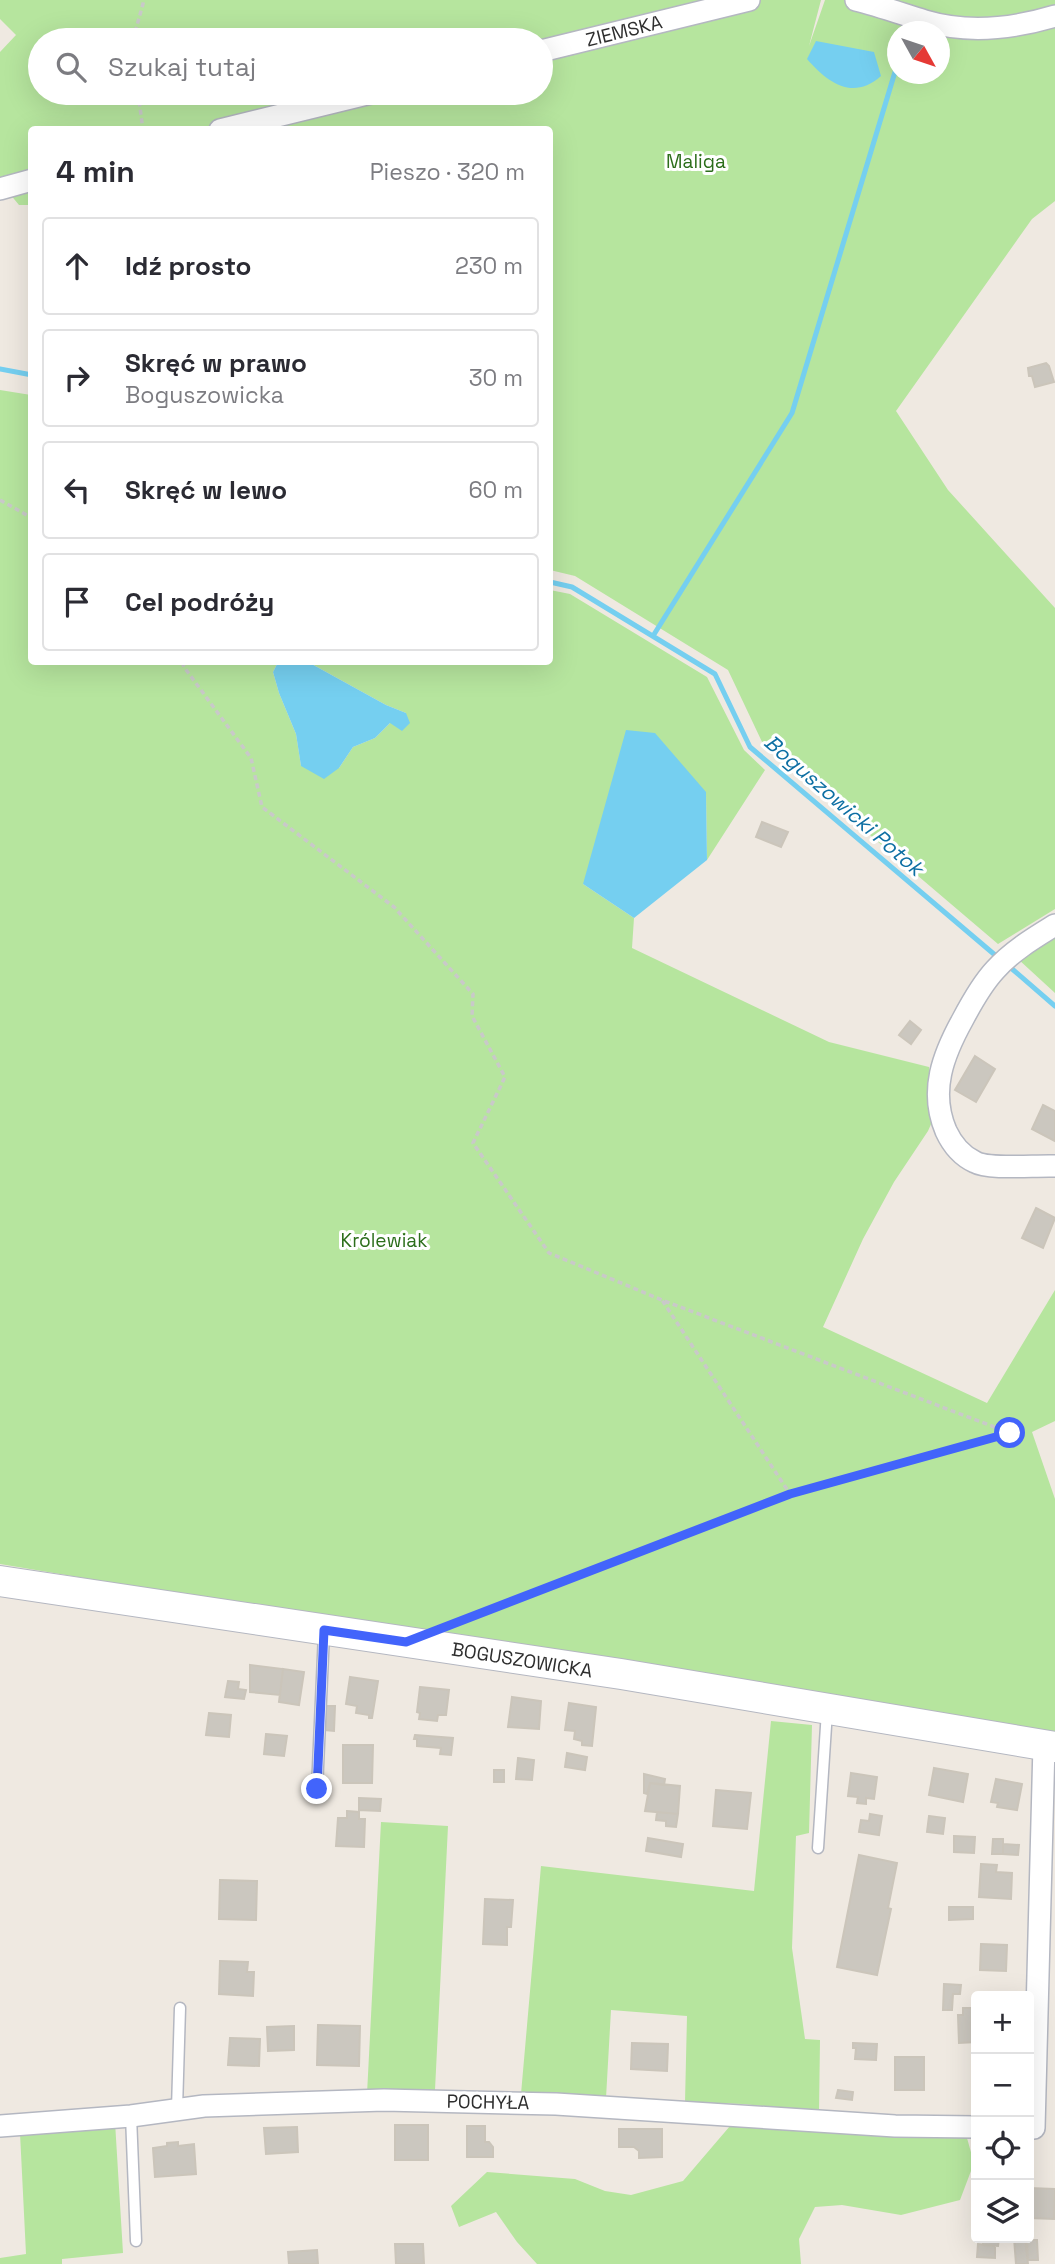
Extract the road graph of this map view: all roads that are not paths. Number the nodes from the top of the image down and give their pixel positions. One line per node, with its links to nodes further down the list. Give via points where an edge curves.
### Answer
1 (749, 0): 4 (street, ZIEMSKA)
2 (856, 0): 3 (street, via 954,27 996,29)
3 (1055, 16)
4 (553, 48)
5 (322, 105): 6 (street)
6 (236, 126)
7 (28, 181): 8 (street)
8 (0, 189)
9 (1055, 925): 10 (street, via 1005,960 981,989 942,1064 938,1100 948,1136 974,1162)
10 (1055, 1166)
11 (0, 1581): 12 (street, BOGUSZOWICKA)
12 (324, 1630): 13 (street, BOGUSZOWICKA); 15 (lane)
13 (827, 1709): 14 (street, BOGUSZOWICKA); 16 (lane)
14 (1050, 1746): 20 (street, BOGUSZOWICKA)
15 (317, 1789)
16 (818, 1848)
17 (180, 2008): 18 (lane)
18 (177, 2109): 19 (street, POCHYŁA); 22 (street, POCHYŁA, via 384,2100 556,2104)
19 (131, 2116): 21 (street, POCHYŁA); 25 (lane)
20 (1032, 2117)
21 (0, 2126)
22 (971, 2127)
23 (1034, 2128): 24 (street)
24 (1055, 2130)
25 (136, 2241)

